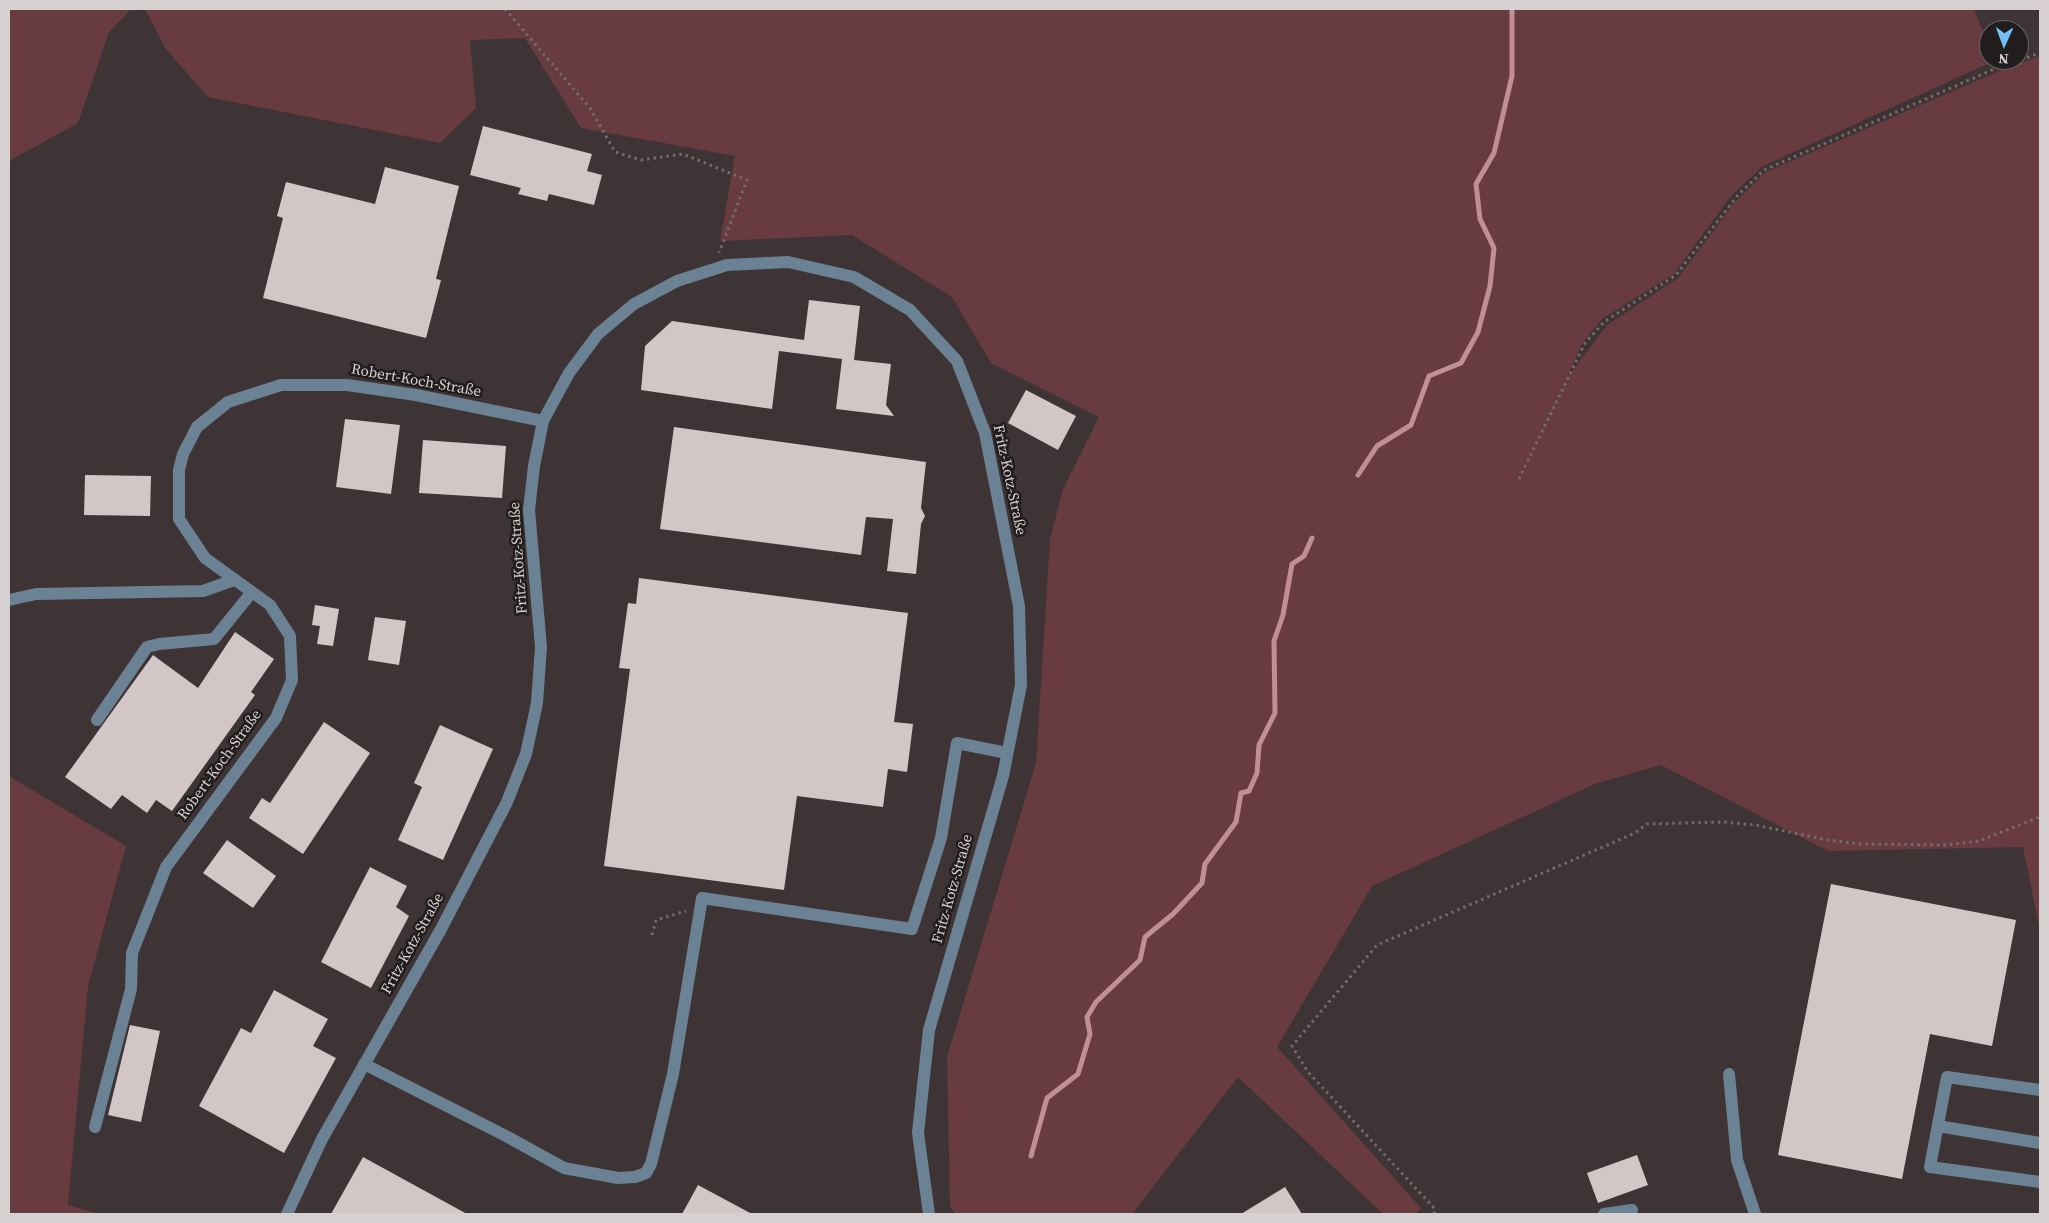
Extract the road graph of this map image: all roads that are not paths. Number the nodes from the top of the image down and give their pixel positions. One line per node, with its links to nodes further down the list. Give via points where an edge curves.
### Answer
1 (543, 421): 2 (street, Robert-Koch-Straße, via 416,395 347,385 281,385 228,402 197,427 183,454 179,519 205,558); 6 (street, Fritz-Kotz-Straße, via 570,373 598,334 634,304 677,281 726,265 788,262 854,277 910,310 958,361 985,433 1018,606 1021,685); 7 (street, Fritz-Kotz-Straße, via 529,510 541,647 537,703 526,754 507,802 440,932)
2 (234, 580): 3 (street, Robert-Koch-Straße); 4 (street, via 203,591 36,594)
3 (252, 592): 5 (street, via 214,639 147,647); 11 (street, Robert-Koch-Straße, via 270,605 290,636 292,680 276,718 166,867 132,953 131,989)
4 (9, 600)
5 (97, 720)
6 (1007, 752): 7 (street, via 957,743 941,838 912,929 702,898 673,1074 646,1173 618,1178 564,1168); 16 (street, Fritz-Kotz-Straße, via 929,1030 918,1133)
7 (364, 1064): 15 (street, Fritz-Kotz-Straße, via 322,1138)
8 (1729, 1074): 18 (street, via 1737,1160)
9 (2040, 1090): 10 (street, via 1947,1077)
10 (1938, 1126): 12 (street); 13 (street, via 1930,1167)
11 (95, 1127)
12 (2040, 1143)
13 (2040, 1182)
14 (1632, 1210): 17 (street)
15 (287, 1214)
16 (929, 1214)
17 (1604, 1214)
18 (1755, 1214)

